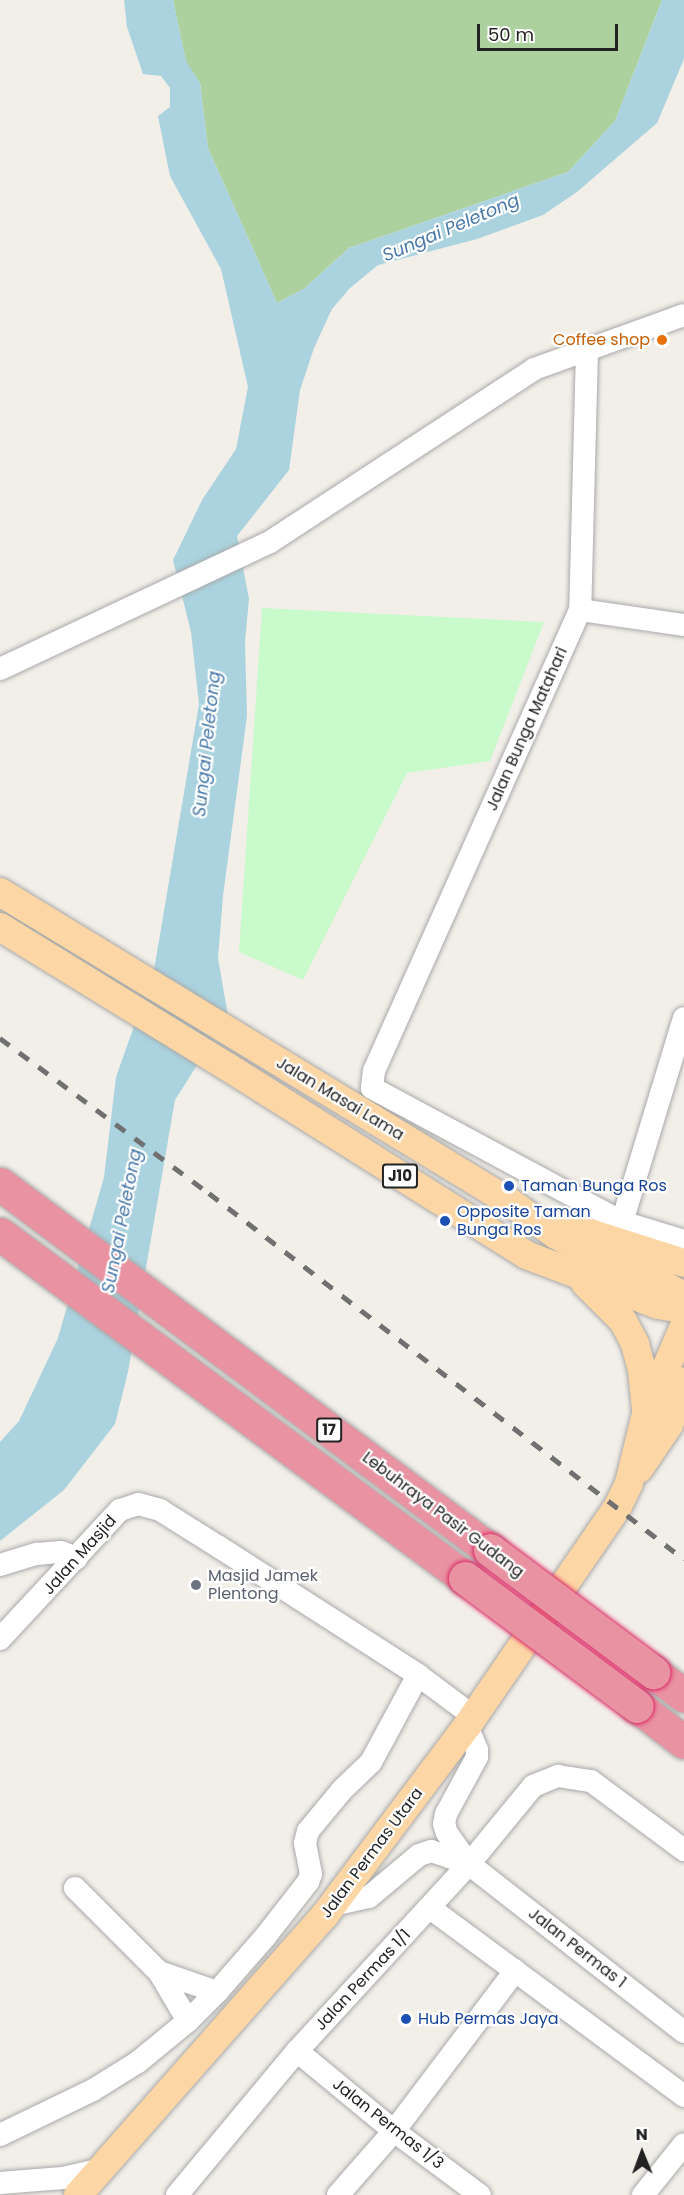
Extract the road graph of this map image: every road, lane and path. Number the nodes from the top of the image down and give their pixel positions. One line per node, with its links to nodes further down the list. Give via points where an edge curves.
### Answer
1 (684, 315): 2 (street)
2 (587, 350): 3 (street, Jalan Bunga Matahari); 5 (street, via 534,369 270,542)
3 (580, 610): 4 (street); 11 (street, Jalan Bunga Matahari, via 374,1071 372,1088)
4 (684, 625)
5 (0, 669)
6 (0, 892): 10 (main road, Jalan Masai Lama / J10)
7 (0, 927): 15 (main road, Jalan Masai Lama / J10, via 526,1255)
8 (684, 1018): 11 (street)
9 (0, 1184): 26 (highway, Lebuhraya Pasir Gudang / 17, bridge)
10 (508, 1201): 14 (main road, via 567,1226); 16 (main road, Jalan Masai Lama / J10, via 556,1235 609,1264)
11 (622, 1222): 13 (street)
12 (0, 1234): 28 (highway, 17, bridge)
13 (684, 1240)
14 (684, 1263)
15 (578, 1276): 17 (main road, Jalan Masai Lama / J10, via 658,1305); 20 (main road, via 623,1321 635,1344)
16 (684, 1296)
17 (684, 1309)
18 (684, 1326): 20 (main road, Jalan Permas Utara)
19 (683, 1389): 21 (main road, Jalan Permas Utara, via 658,1444)
20 (646, 1414): 21 (main road, Jalan Permas Utara)
21 (629, 1483): 27 (main road, Jalan Permas Utara, via 618,1506)
22 (77, 1558): 23 (street, via 61,1552 37,1554); 24 (street, Jalan Masjid); 25 (street, Jalan Masjid, via 120,1510 138,1504 160,1510)
23 (0, 1565)
24 (0, 1639)
25 (418, 1676): 27 (street, Jalan Masjid); 36 (street, via 371,1762 308,1831 308,1882)
26 (684, 1695)
27 (470, 1721): 30 (street, Jalan Permas 1, via 477,1757 444,1824); 32 (main road, Jalan Permas Utara)
28 (684, 1742)
29 (684, 1850): 30 (street, Jalan Permas 1/1, via 591,1781 558,1776 533,1786)
30 (469, 1864): 32 (street, Jalan Permas 1, via 431,1851 419,1855 369,1897); 33 (street, Jalan Permas 1/1); 38 (street, Jalan Permas 1)
31 (75, 1888): 35 (street)
32 (333, 1905): 44 (main road, Jalan Permas Utara)
33 (430, 1908): 34 (street); 39 (street, Jalan Permas 1/1)
34 (515, 1971): 40 (street); 41 (street)
35 (159, 1972): 36 (street); 37 (street)
36 (217, 1992): 37 (street)
37 (188, 2021): 42 (street, via 138,2062 93,2090)
38 (684, 2032)
39 (297, 2051): 41 (street, Jalan Permas 1/3); 49 (street, Jalan Permas 1/1)
40 (684, 2096)
41 (394, 2131): 50 (street); 51 (street, Jalan Permas 1/3)
42 (0, 2135)
43 (684, 2144): 52 (street)
44 (99, 2170): 45 (street, via 63,2178); 48 (main road, Jalan Permas Utara)
45 (0, 2183)
46 (0, 2190): 47 (street)
47 (38, 2195)
48 (78, 2195)
49 (177, 2195)
50 (338, 2195)
51 (480, 2195)
52 (643, 2195)

